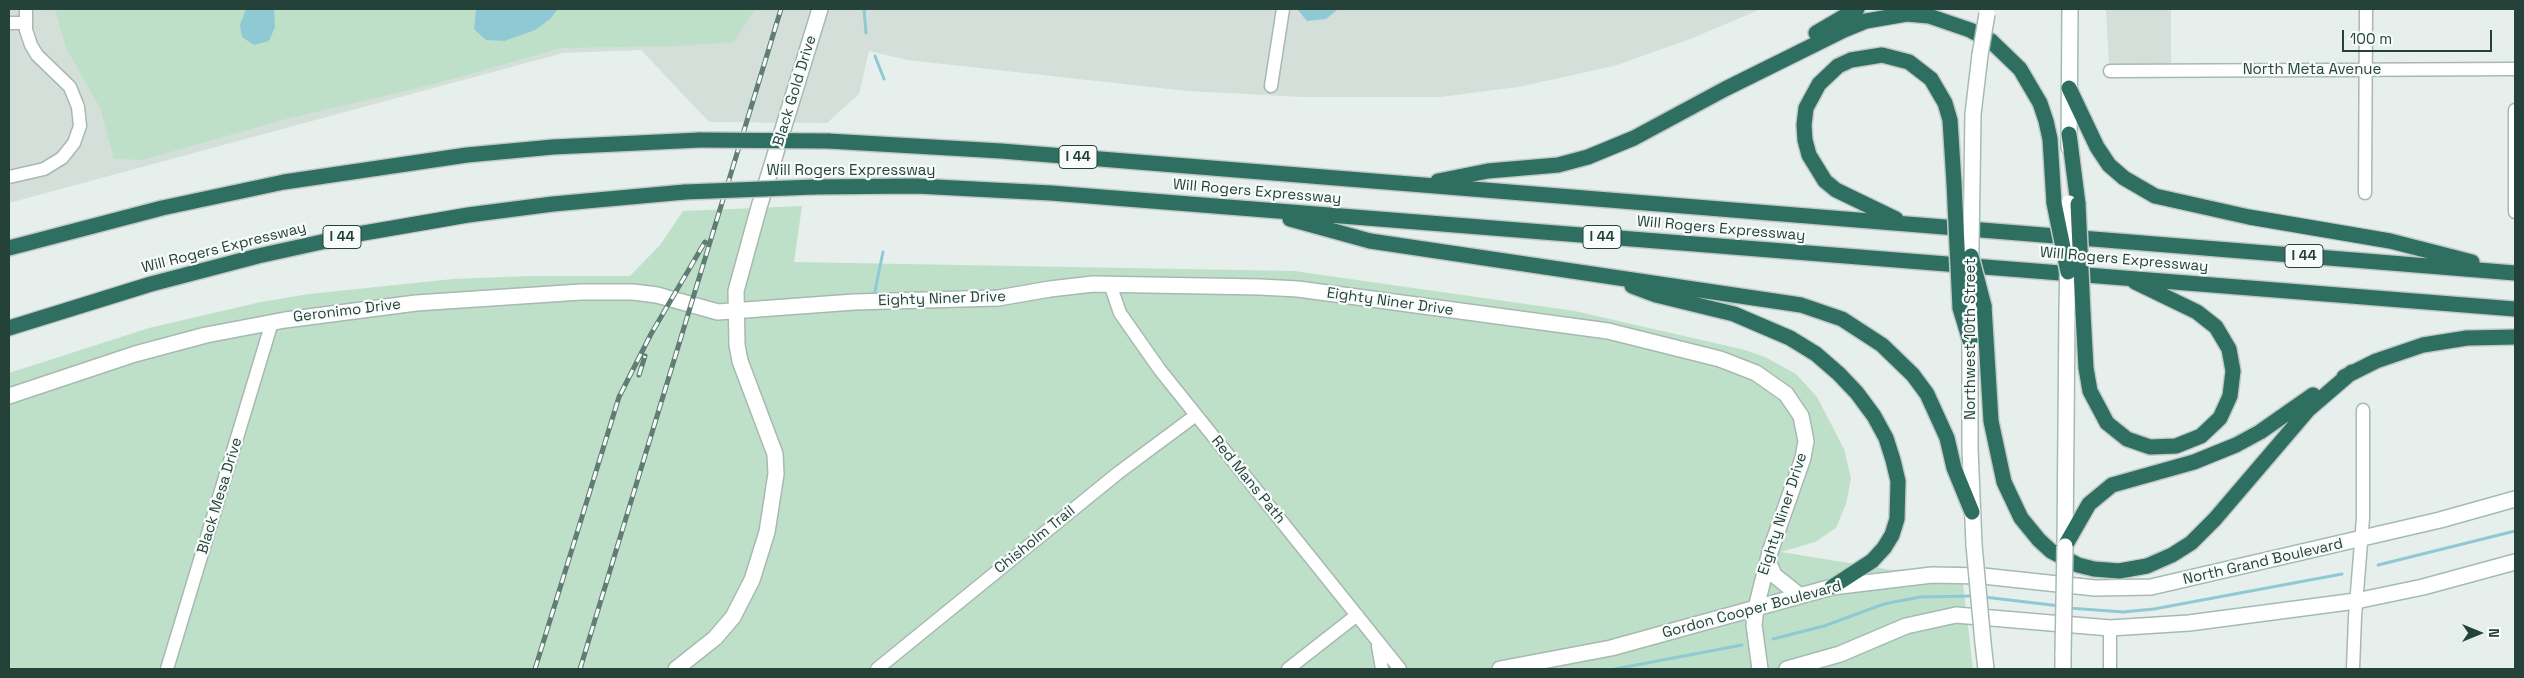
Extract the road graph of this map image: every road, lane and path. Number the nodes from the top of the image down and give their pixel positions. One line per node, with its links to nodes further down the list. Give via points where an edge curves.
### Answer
1 (26, 9): 9 (street)
2 (820, 9): 35 (street, Black Gold Drive, via 743,261)
3 (1283, 9): 13 (street)
4 (1857, 9): 15 (highway)
5 (2070, 9): 14 (street)
6 (2366, 9): 11 (street)
7 (1988, 11): 26 (street, Northwest 10th Street, bridge, via 1973,114)
8 (9, 23): 9 (street)
9 (25, 23): 18 (street, via 37,55 75,96 80,126 74,143 62,158 44,169)
10 (2515, 69): 11 (street, North Meta Avenue)
11 (2366, 70): 12 (street, North Meta Avenue); 20 (street)
12 (2110, 71)
13 (1271, 86)
14 (2069, 88): 17 (street); 28 (highway, via 2109,165 2155,196 2258,219 2390,241)
15 (1725, 89): 19 (highway, via 1634,138 1588,156 1558,165 1488,171); 21 (highway, via 1866,21 1907,14 1949,22 1991,41 2020,69 2040,103)
16 (2515, 110): 23 (street)
17 (2069, 134): 21 (highway)
18 (9, 177)
19 (1419, 185): 24 (highway, Will Rogers Expressway / I 44); 25 (highway, Will Rogers Expressway / I 44, bridge, via 828,140 700,140 467,155 284,182 162,208)
20 (2365, 193)
21 (2067, 203): 27 (highway, bridge); 30 (highway, bridge, via 2084,313 2090,391 2107,423 2127,439 2150,447 2176,446 2201,436 2220,418 2230,396 2234,371 2226,343 2216,327 2197,312)
22 (1255, 209): 29 (highway, via 1370,241); 30 (highway, Will Rogers Expressway / I 44); 37 (highway, Will Rogers Expressway / I 44, bridge, via 916,186 685,192 553,204 358,234 258,256 151,284)
23 (2515, 212)
24 (1907, 224): 28 (highway, Will Rogers Expressway / I 44); 33 (highway, bridge, via 1836,190 1815,167 1805,140 1804,124 1811,96 1826,75 1850,60 1882,55 1909,62 1931,79 1945,103 1950,120 1954,183)
25 (9, 248)
26 (1971, 256): 33 (highway, bridge)
27 (2068, 272): 46 (street, bridge)
28 (2514, 273)
29 (1603, 275): 45 (highway, via 1801,305 1863,330 1898,360 1927,394 1947,438 1954,468); 52 (highway, via 1656,295 1734,314 1767,326 1816,354 1857,393 1886,438 1893,460 1898,481 1897,519 1892,535 1872,561)
30 (2127, 278): 34 (highway, Will Rogers Expressway / I 44)
31 (1110, 284): 35 (street, Eighty Niner Drive, via 1050,288 998,298 854,302); 43 (street, Red Mans Path, via 1120,313); 49 (street, Eighty Niner Drive, via 1278,288 1370,299 1616,332 1738,365 1767,379 1786,394 1801,416 1805,432 1804,458)
32 (694, 304): 35 (street, Eighty Niner Drive, via 718,312); 36 (street, Geronimo Drive, via 633,292 562,293 407,304)
33 (1971, 307): 39 (highway); 40 (highway, via 2004,482 2021,518 2038,540 2078,565 2094,569 2119,571 2147,566 2191,542 2222,512 2304,414)
34 (2515, 309)
35 (735, 312): 62 (street, Black Gold Drive, via 740,361 775,454 774,493 759,560 736,610 715,638)
36 (272, 322): 41 (street, Geronimo Drive, via 135,354); 61 (street, Black Mesa Drive)
37 (9, 328)
38 (2515, 337): 40 (highway, via 2467,338 2423,345)
39 (1970, 341): 45 (street, Northwest 10th Street)
40 (2352, 372): 46 (highway, via 2320,389 2236,445 2194,462 2112,485 2089,504)
41 (9, 396)
42 (2363, 410): 47 (street)
43 (1196, 415): 56 (street, Red Mans Path); 63 (street, Chisholm Trail, via 1106,482)
44 (2515, 499): 47 (street, North Grand Boulevard)
45 (1972, 512): 70 (street, Northwest 10th Street, bridge)
46 (2069, 528): 48 (highway)
47 (2362, 538): 51 (street, North Grand Boulevard, via 2151,587 2095,588); 54 (street)
48 (2065, 546): 59 (street, bridge)
49 (1768, 561): 53 (street, via 1774,576); 55 (street, Eighty Niner Drive)
50 (2515, 562): 54 (street)
51 (2007, 579): 52 (street, Gordon Cooper Boulevard, via 1932,575)
52 (1832, 587): 53 (street, Gordon Cooper Boulevard)
53 (1799, 595): 55 (street, Gordon Cooper Boulevard)
54 (2356, 601): 57 (street, via 2189,623); 72 (street)
55 (1756, 608): 67 (street, Gordon Cooper Boulevard, via 1611,648); 68 (street, Eighty Niner Drive, via 1754,625)
56 (1357, 614): 58 (street, Red Mans Path); 64 (street)
57 (2110, 628): 60 (street, via 1956,615 1926,620); 71 (street)
58 (1376, 638): 65 (street); 66 (street, Red Mans Path)
59 (2063, 662)
60 (1804, 667): 69 (street)
61 (167, 669)
62 (676, 669)
63 (877, 669)
64 (1288, 669)
65 (1382, 669)
66 (1400, 669)
67 (1500, 669)
68 (1760, 669)
69 (1787, 669)
70 (1986, 669)
71 (2110, 669)
72 (2354, 669)

